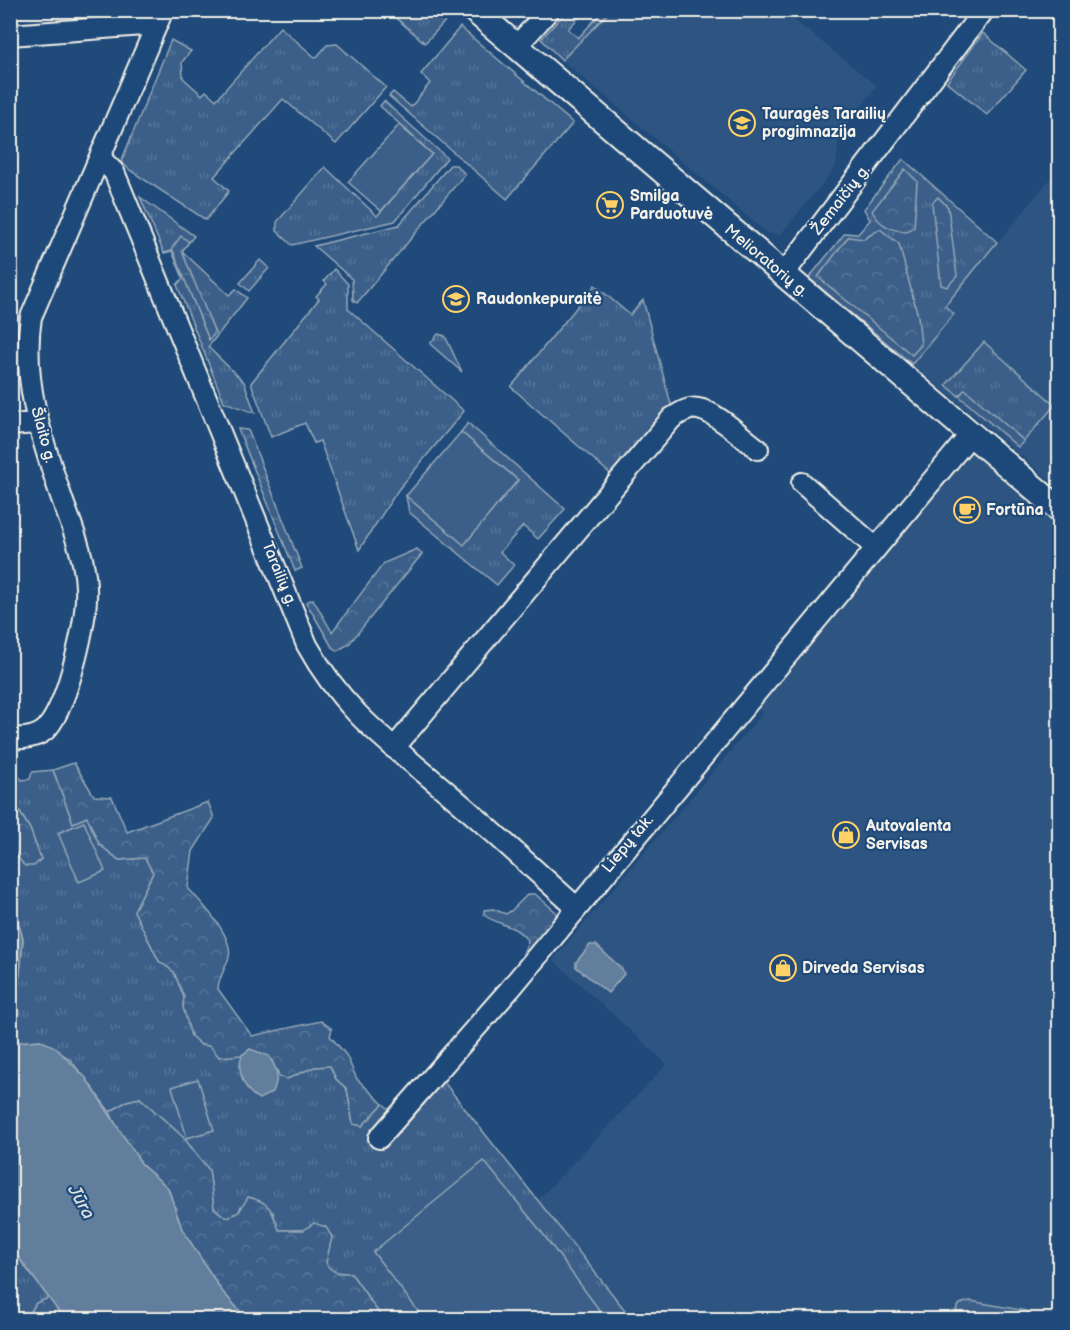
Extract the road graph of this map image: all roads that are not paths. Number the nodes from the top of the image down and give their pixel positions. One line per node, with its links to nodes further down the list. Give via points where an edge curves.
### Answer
1 (474, 10): 6 (main road, Melioratorių g.)
2 (549, 10): 6 (street)
3 (984, 10): 8 (street, Žemaičių g.)
4 (160, 17): 5 (street); 7 (street, Šlaito g.)
5 (10, 35)
6 (516, 47): 8 (main road, Melioratorių g.)
7 (100, 158): 9 (street, Šlaito g., via 31,317 27,361); 17 (street, Tarailių g., via 114,172 307,645 339,695)
8 (783, 275): 11 (main road, Melioratorių g.)
9 (38, 423): 10 (street); 16 (street, Šlaito g., via 76,540 86,587 82,631 57,712 47,729 34,737)
10 (10, 425)
11 (971, 434): 14 (main road, Melioratorių g.); 15 (street, Liepų tak.)
12 (758, 449): 17 (street, via 697,408 672,418)
13 (802, 483): 15 (street)
14 (1059, 510)
15 (876, 548): 18 (street, Liepų tak.)
16 (10, 737)
17 (394, 748): 18 (street, Tarailių g.)
18 (576, 907): 19 (street, Liepų tak.)
19 (379, 1138)

